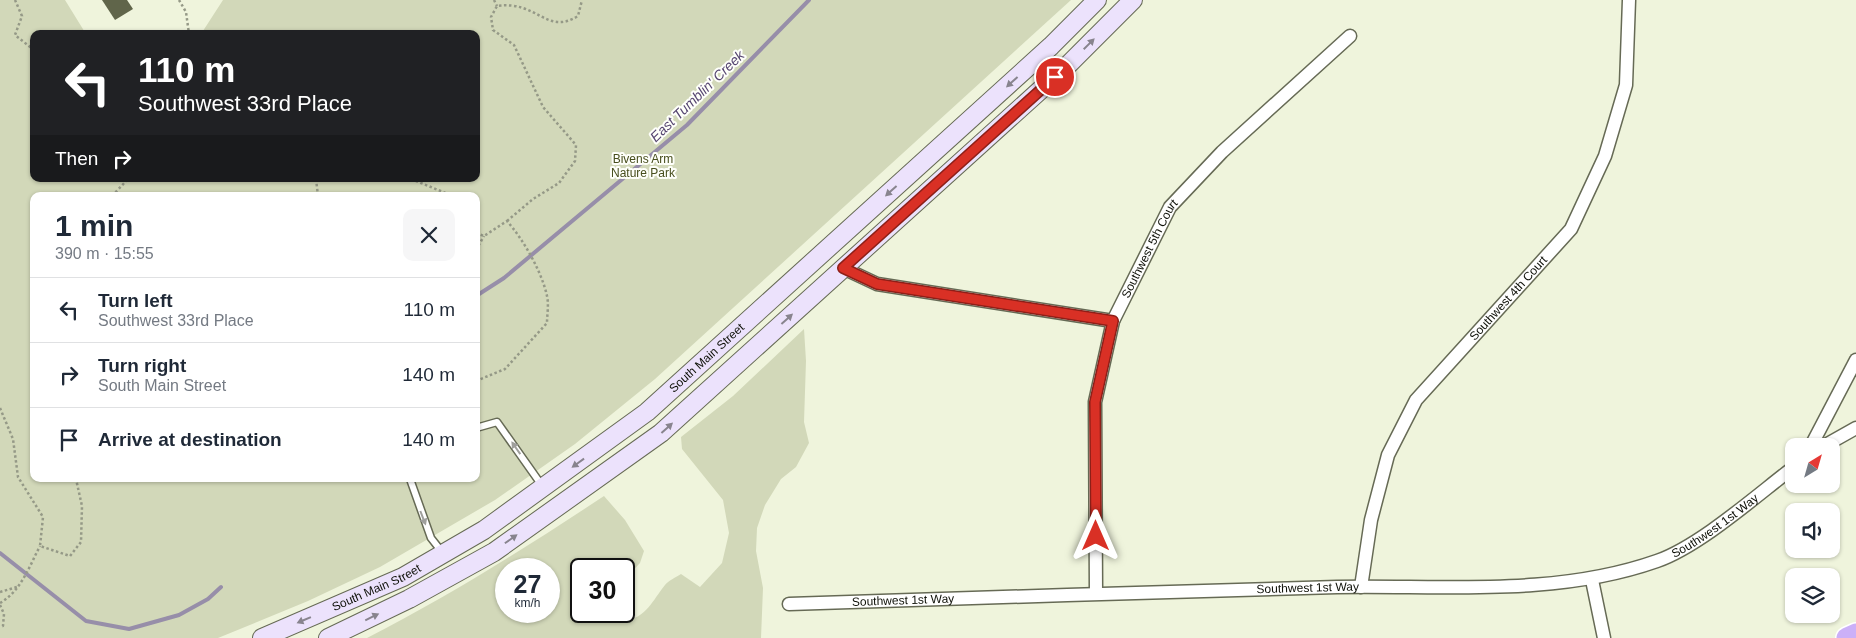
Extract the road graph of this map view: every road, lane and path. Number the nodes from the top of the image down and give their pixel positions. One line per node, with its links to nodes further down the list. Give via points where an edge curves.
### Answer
1 (15, 0): 11 (path, via 22,16 15,35)
2 (179, 0): 9 (path, via 186,12)
3 (494, 0): 8 (path)
4 (582, 0): 8 (path, via 578,16 569,22 557,22 527,4 510,1)
5 (1097, 0): 20 (main road, South Main Street, one-way to 20, via 1038,58)
6 (1133, 0): 21 (main road, South Main Street, one-way to 6, via 1068,65)
7 (1630, 0): 41 (street, Southwest 4th Court, via 1626,85 1605,156 1572,229 1416,400 1388,455 1371,520)
8 (497, 6): 16 (path, via 491,17 493,30 514,45 543,107 576,145 575,161 559,183)
9 (188, 30)
10 (1350, 36): 22 (street, Southwest 5th Court, via 1222,152 1170,207)
11 (30, 47)
12 (125, 182): 14 (path)
13 (418, 182): 15 (path)
14 (116, 192)
15 (443, 192)
16 (507, 221): 18 (path); 24 (path, via 519,235 544,284 548,298 547,323 505,369)
17 (480, 234): 18 (path)
18 (484, 236): 19 (path)
19 (480, 243)
20 (826, 250): 21 (main road); 30 (main road, South Main Street, via 647,412)
21 (843, 268): 22 (street, via 877,284); 31 (main road, South Main Street, one-way to 21, via 661,433)
22 (1113, 321): 43 (street, Southwest 5th Court, via 1095,402)
23 (1856, 360): 28 (street)
24 (480, 379)
25 (0, 408): 36 (path, via 13,439 18,477 43,517)
26 (480, 427): 35 (lane, one-way to 26, via 497,422)
27 (1856, 428): 29 (street)
28 (1815, 438)
29 (1838, 438)
30 (612, 439): 31 (main road); 35 (main road, South Main Street, one-way to 35)
31 (628, 457): 38 (main road, South Main Street, one-way to 31)
32 (1785, 474): 39 (street, Southwest 1st Way, via 1690,545 1660,560)
33 (77, 482): 36 (path, via 82,506 82,542 70,556)
34 (411, 482): 37 (lane, one-way to 37, via 431,538)
35 (544, 488): 37 (main road, South Main Street, via 484,530)
36 (40, 546): 40 (path)
37 (442, 553): 38 (main road); 48 (main road, South Main Street, one-way to 48, via 403,578)
38 (470, 565): 49 (main road, South Main Street, one-way to 38)
39 (1592, 580): 41 (street, Southwest 1st Way, via 1544,585); 50 (street)
40 (18, 587): 42 (path); 44 (path)
41 (1361, 587): 43 (street, Southwest 1st Way)
42 (0, 592)
43 (1096, 593): 45 (street, Southwest 1st Way)
44 (0, 604): 46 (path, via 4,614 3,626)
45 (789, 604)
46 (0, 626)
47 (1856, 634): 51 (highway)
48 (262, 638)
49 (328, 638)
50 (1604, 638)
51 (1847, 638)

